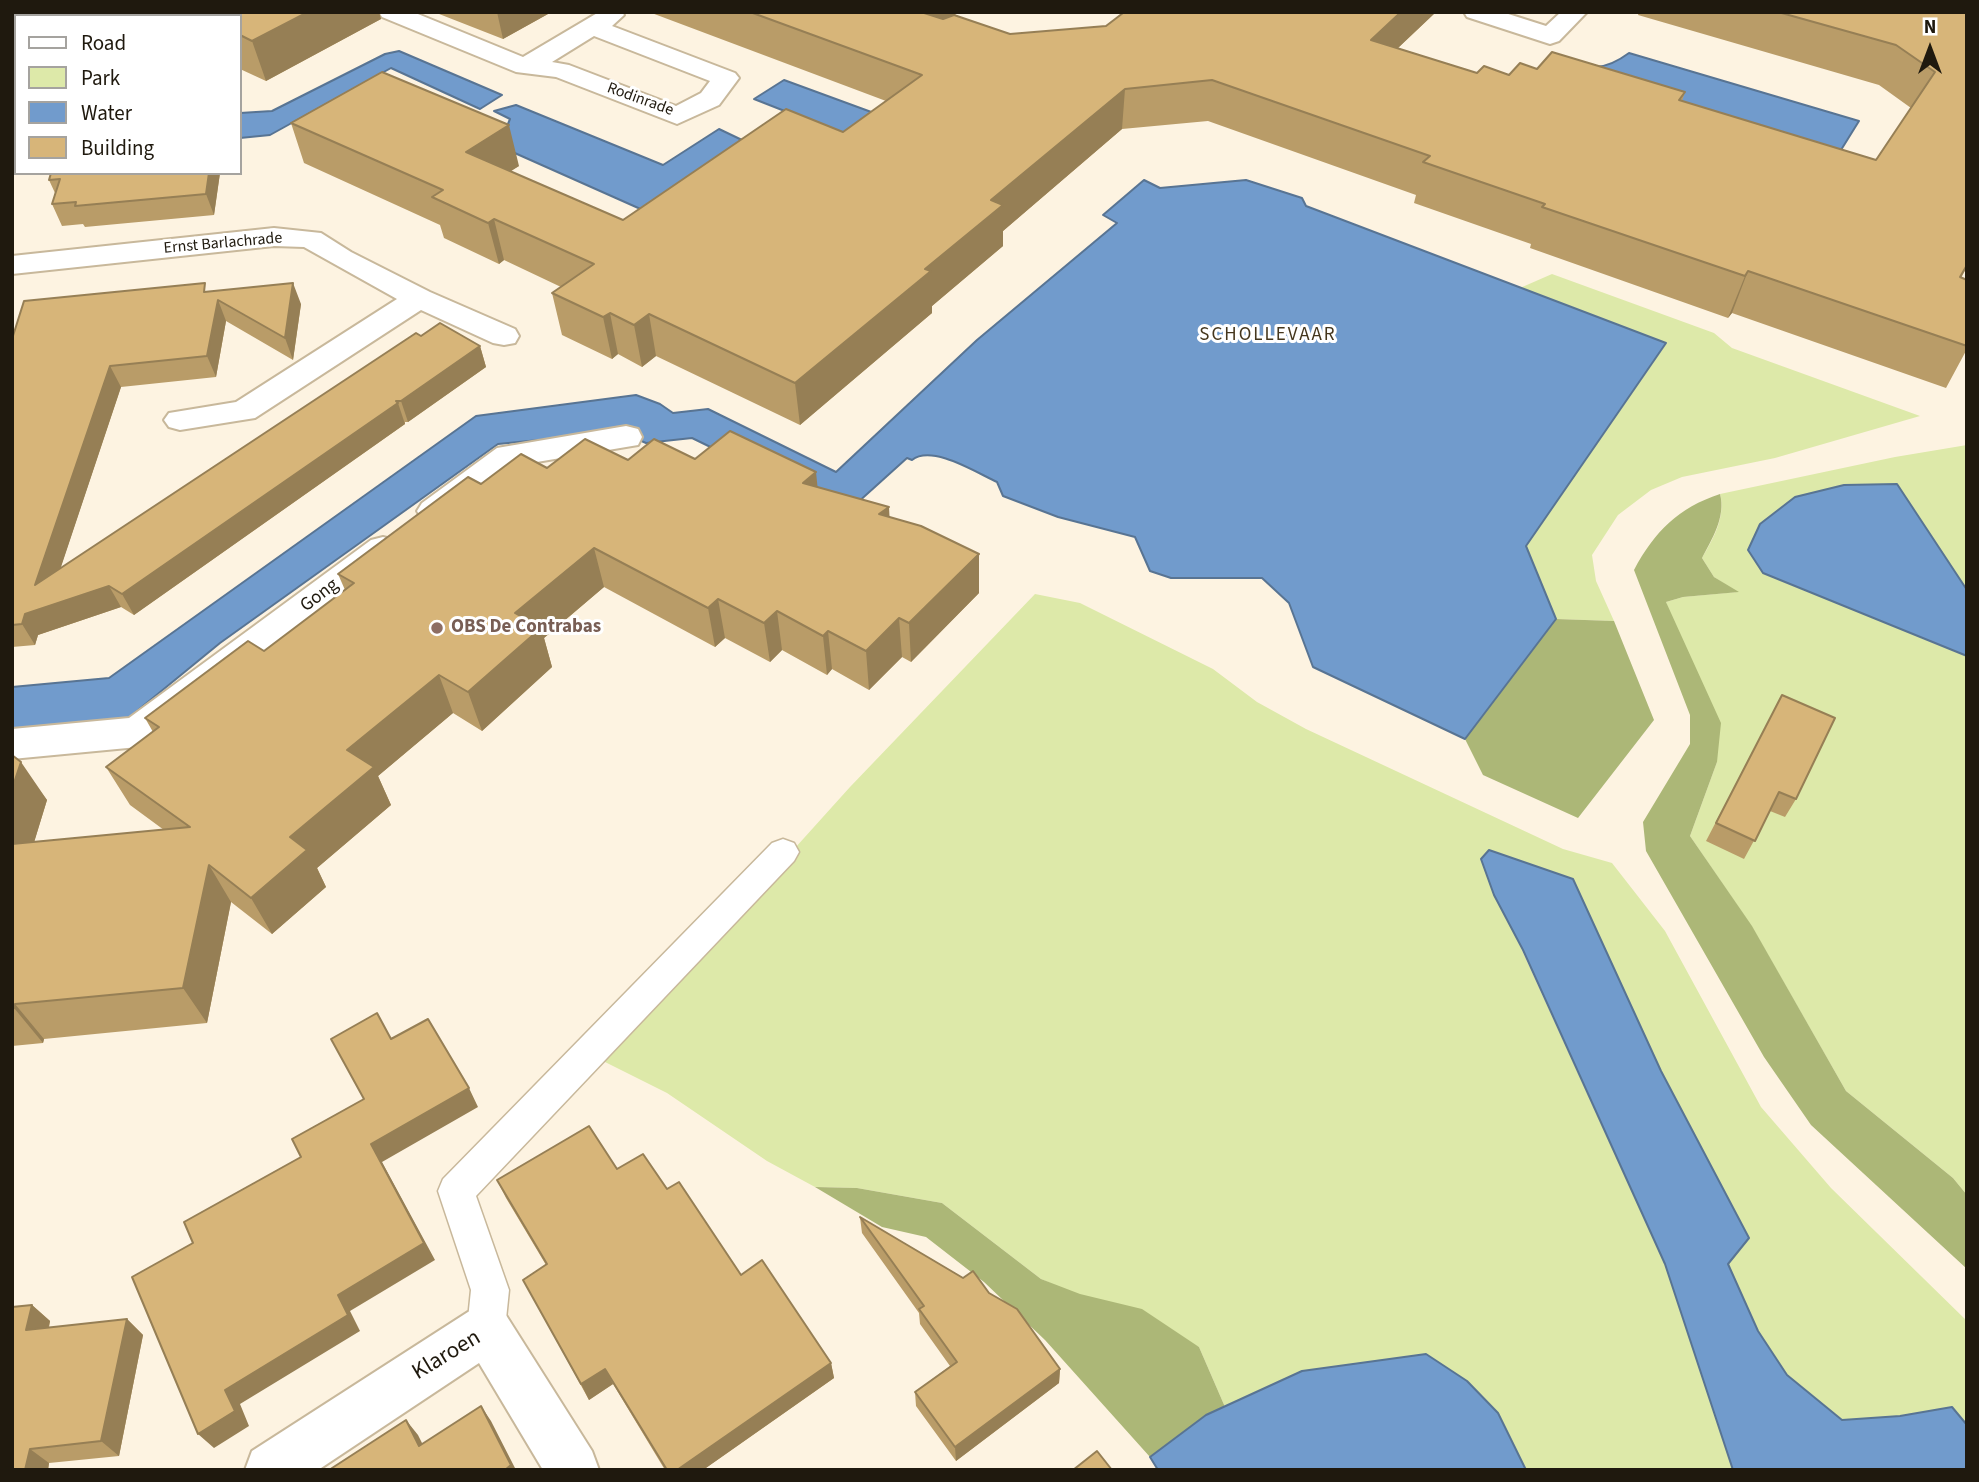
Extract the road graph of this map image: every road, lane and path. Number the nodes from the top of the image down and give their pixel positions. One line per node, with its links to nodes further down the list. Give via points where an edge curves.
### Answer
1 (391, 12): 6 (street, Rodinrade)
2 (617, 12): 5 (street)
3 (1476, 12): 4 (street, via 1550,36)
4 (1575, 12)
5 (592, 27): 6 (street); 6 (street, Rodinrade, via 726,78 710,99 677,116 560,70)
6 (525, 66)
7 (12, 265): 8 (street, Ernst Barlachrade, via 274,237 311,239)
8 (419, 298): 9 (street, Ernst Barlachrade); 10 (street, via 244,411)
9 (504, 336)
10 (180, 420)
11 (626, 437): 12 (street, Gong, via 509,456 138,732)
12 (12, 744)
13 (783, 852): 14 (lane, via 456,1191 490,1290)
14 (486, 1329): 15 (street, Klaroen); 16 (street, Klaroen)
15 (271, 1470)
16 (573, 1470)

